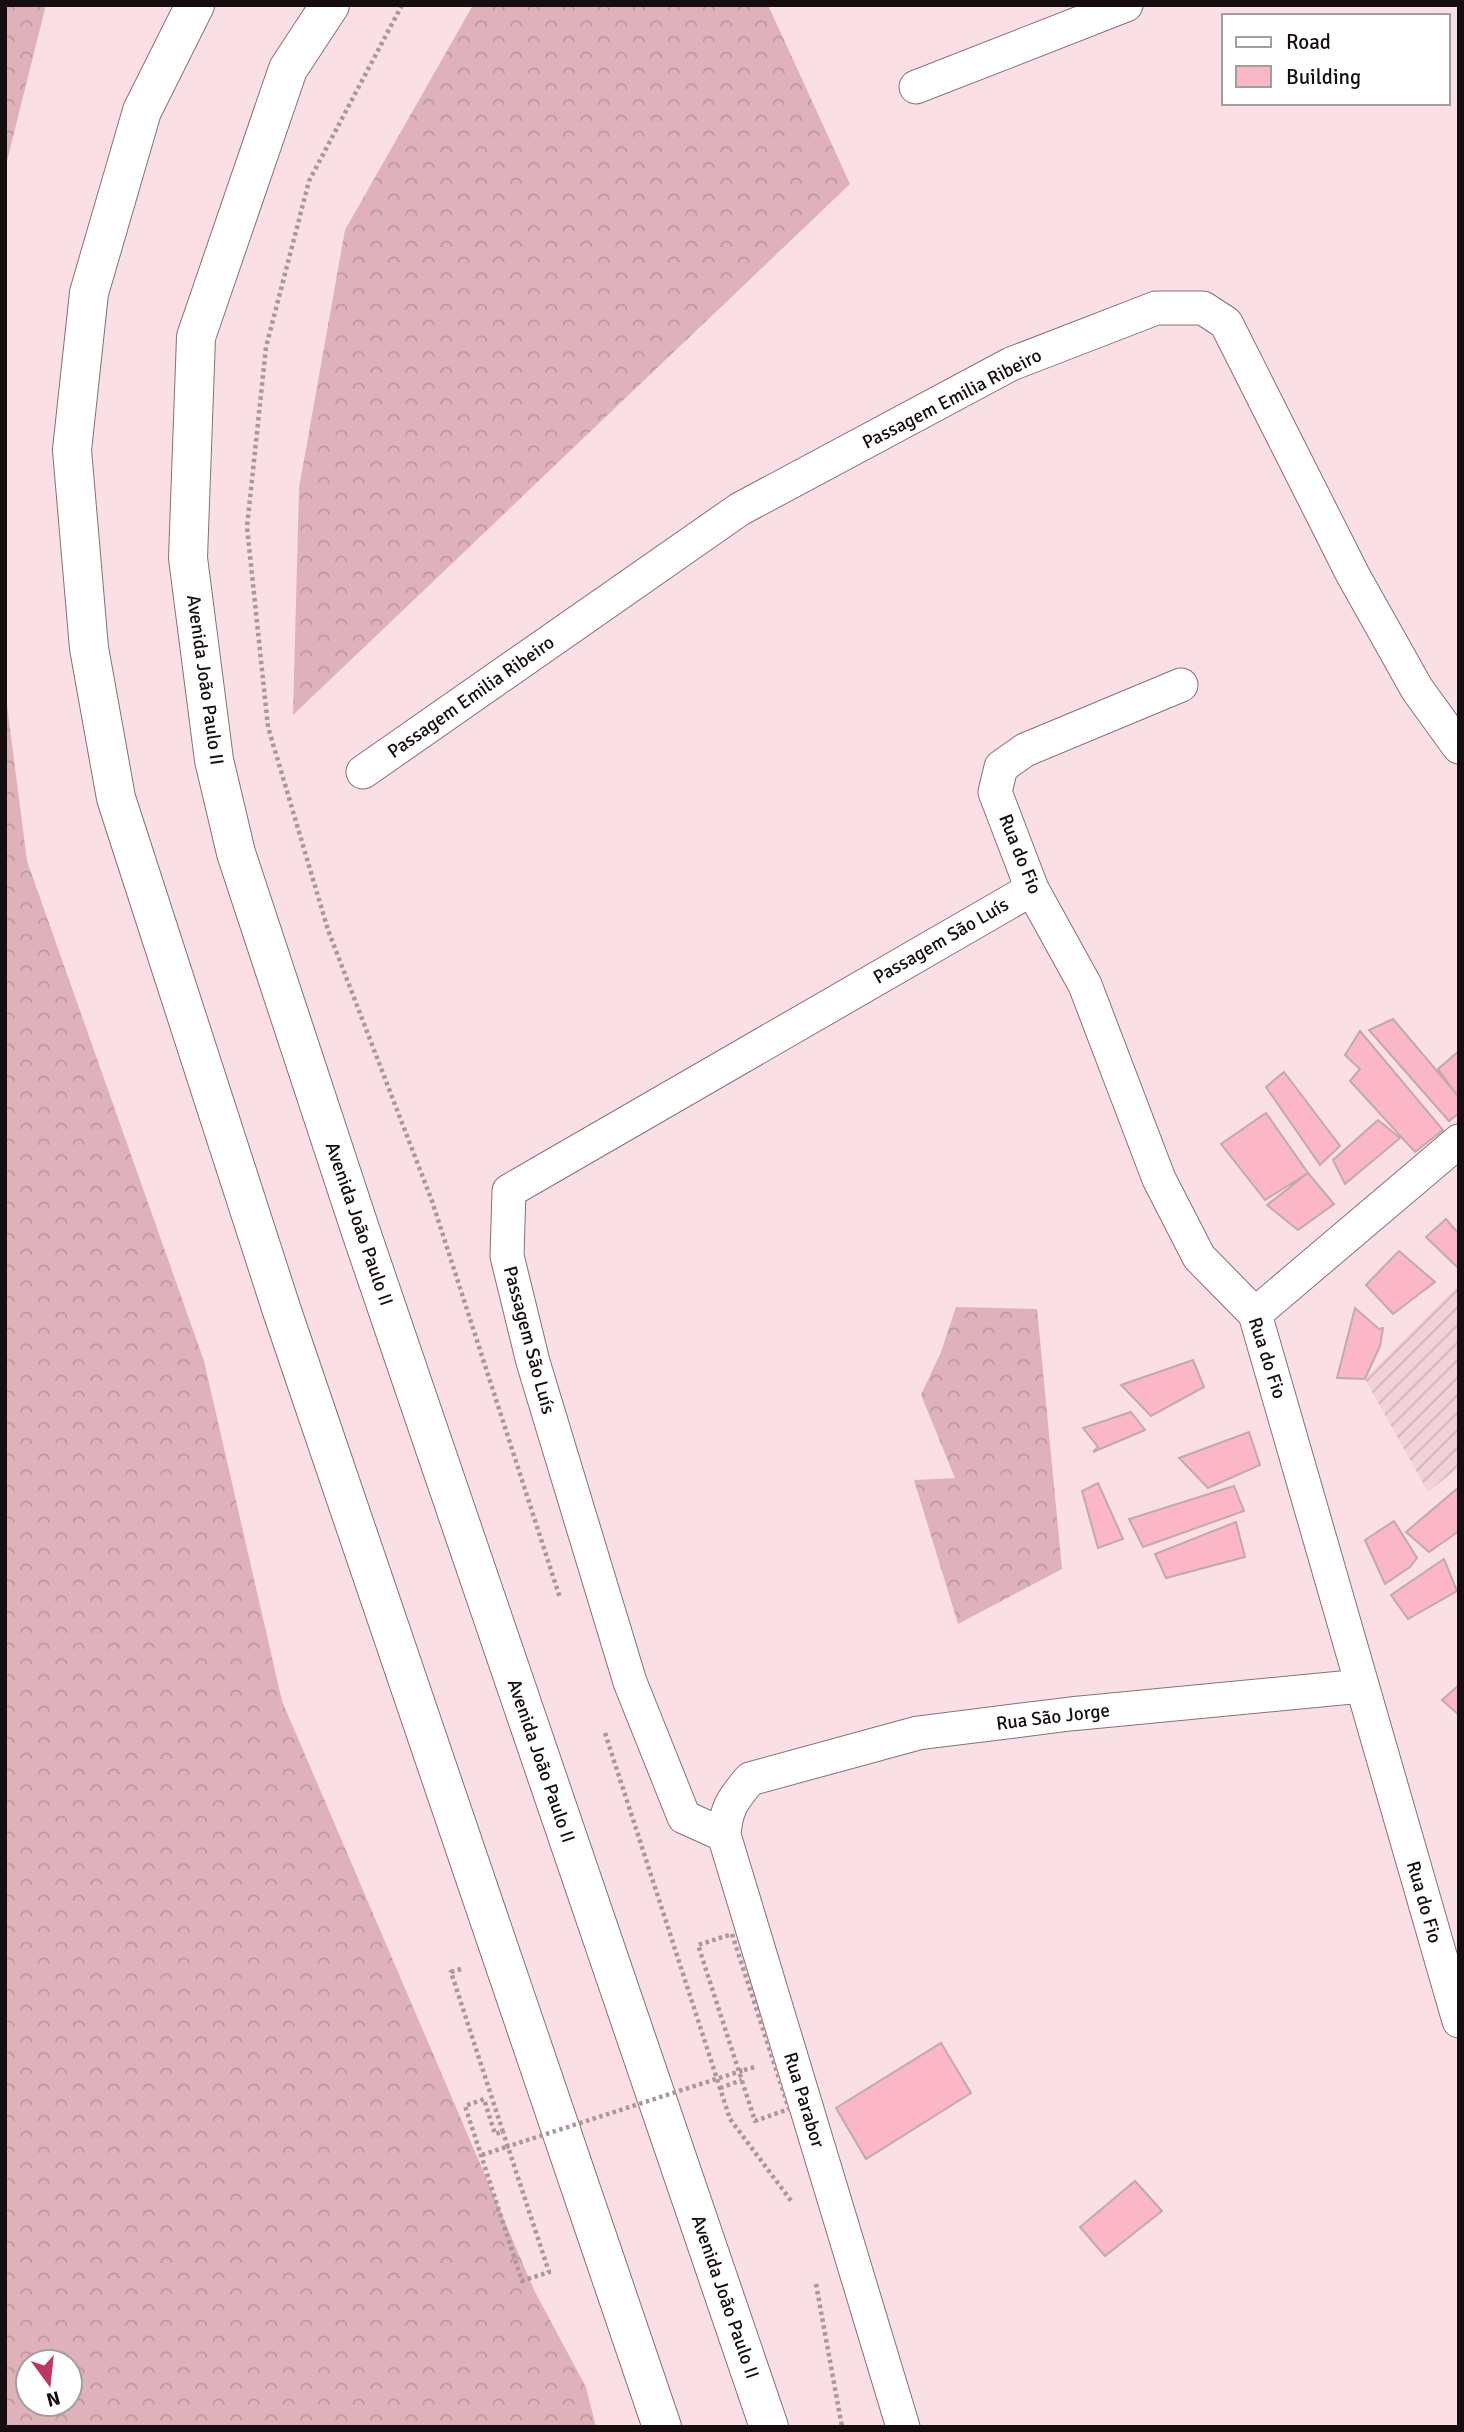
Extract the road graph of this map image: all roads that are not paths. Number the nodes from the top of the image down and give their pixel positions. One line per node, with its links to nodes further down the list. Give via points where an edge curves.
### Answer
1 (195, 5): 15 (main road, via 142,111 89,293 72,450 89,648 116,798 282,1311)
2 (330, 5): 16 (main road, Avenida João Paulo II, via 288,69 196,337 188,558 214,760 236,853 361,1232)
3 (1126, 5): 4 (street)
4 (916, 87)
5 (1181, 685): 8 (street, Rua do Fio, via 1025,750 1001,767 995,792)
6 (1459, 747): 7 (street, Passagem Emilia Ribeiro, via 1417,688 1353,575 1226,323 1203,308 1156,308 1012,364 740,509)
7 (363, 772)
8 (1032, 888): 10 (street, Rua do Fio, via 1085,985 1159,1179 1199,1257); 13 (street, Passagem São Luís, via 509,1191 508,1256 533,1362 630,1682 684,1817)
9 (1459, 1141): 10 (street)
10 (1255, 1314): 11 (street, Rua do Fio)
11 (1362, 1686): 12 (street, Rua São Jorge, via 1070,1714 918,1734); 14 (street, Rua do Fio)
12 (750, 1779): 13 (street, Rua Parabor, via 732,1801)
13 (724, 1835): 17 (street, Rua Parabor)
14 (1459, 2021)
15 (662, 2427)
16 (769, 2427)
17 (902, 2427)

